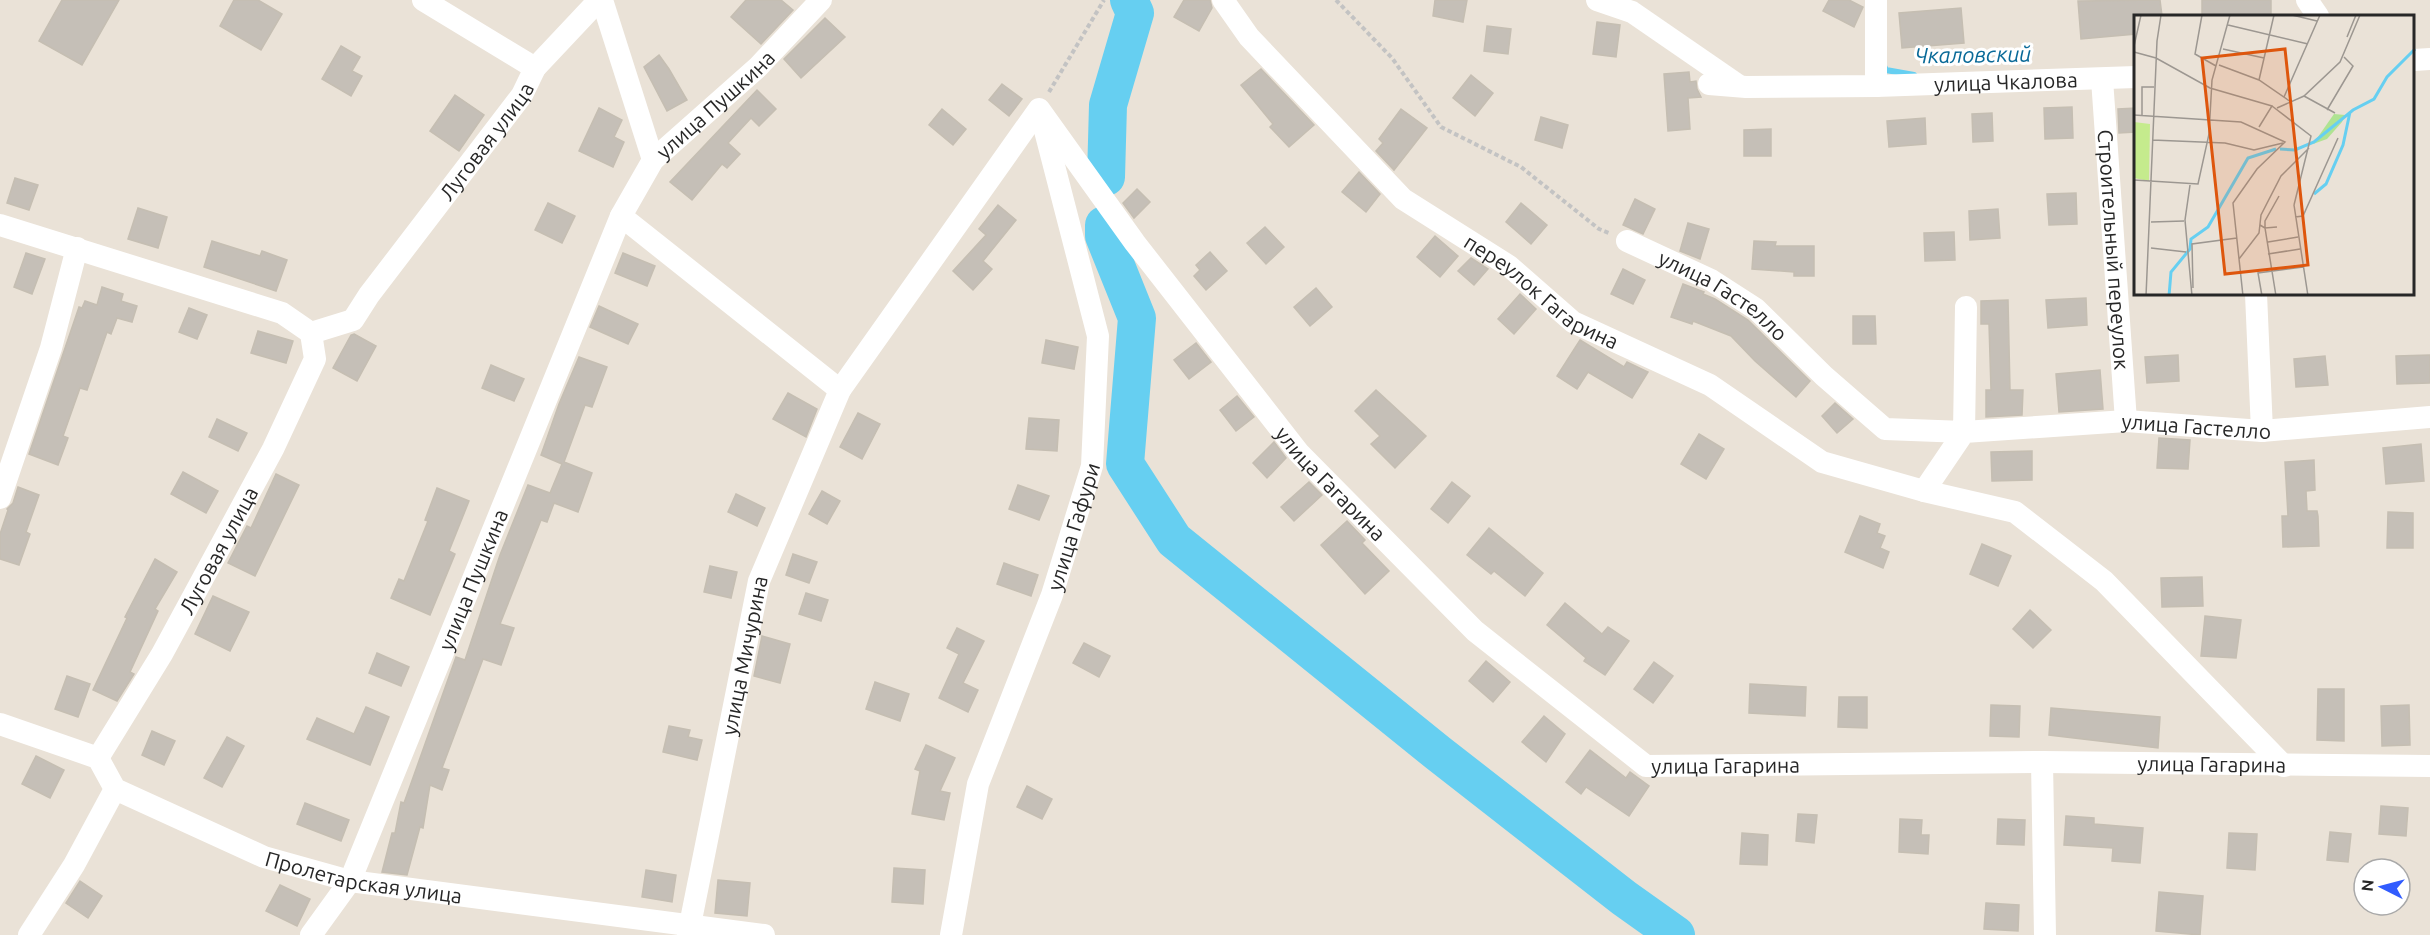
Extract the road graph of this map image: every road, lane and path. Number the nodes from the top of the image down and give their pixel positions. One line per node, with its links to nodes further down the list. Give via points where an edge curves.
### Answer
1 (423, 0): 13 (street)
2 (601, 0): 13 (street, Луговая улица); 20 (street)
3 (821, 0): 20 (street, улица Пушкина, via 758,67)
4 (1104, 0): 19 (path)
5 (1223, 0): 33 (street, переулок Гагарина, via 1249,37 1403,199 1509,266 1573,322 1710,385 1822,462)
6 (1336, 0): 23 (path, via 1392,58 1441,127 1521,167 1599,229)
7 (1597, 0): 17 (street, via 1632,12)
8 (1876, 0): 18 (street)
9 (2307, 0): 10 (street)
10 (2317, 15)
11 (2430, 59): 12 (street)
12 (2415, 60)
13 (535, 68): 27 (street, Луговая улица, via 522,95 354,320)
14 (2134, 77): 15 (street, улица Чкалова)
15 (2102, 79): 18 (street, улица Чкалова); 30 (street, Строительный переулок)
16 (1709, 84): 17 (street, улица Чкалова)
17 (1740, 86): 18 (street, улица Чкалова)
18 (1876, 86)
19 (1039, 109): 28 (street, улица Мичурина); 37 (street, улица Гагарина, via 1135,243 1299,453 1475,630 1646,766); 46 (street, улица Гафури, via 1098,336 1092,466 1052,595 978,784)
20 (653, 160): 21 (street, улица Пушкина)
21 (621, 216): 28 (street); 41 (street, улица Пушкина)
22 (0, 225): 24 (street)
23 (1627, 242): 32 (street, улица Гастелло, via 1711,280 1756,309 1884,429)
24 (77, 249): 27 (street, via 282,313); 34 (street, via 51,348)
25 (2256, 296): 31 (street)
26 (1966, 307): 32 (street)
27 (311, 333): 36 (street, Луговая улица, via 315,359 273,449 162,654)
28 (840, 390): 42 (street, улица Мичурина, via 759,581)
29 (2430, 417): 31 (street, улица Гастелло)
30 (2126, 421): 31 (street, улица Гастелло); 32 (street, улица Гастелло)
31 (2262, 431)
32 (1964, 432): 33 (street)
33 (1924, 491): 38 (street, переулок Гагарина, via 2015,512 2104,581)
34 (0, 498)
35 (0, 724): 36 (street)
36 (98, 758): 40 (street)
37 (2042, 762): 38 (street, улица Гагарина); 47 (street)
38 (2284, 766): 39 (street, улица Гагарина)
39 (2430, 766)
40 (115, 789): 41 (street, Пролетарская улица, via 264,857); 43 (street, via 74,866)
41 (350, 881): 42 (street, Пролетарская улица); 44 (street, улица Пушкина)
42 (689, 930): 45 (street, Пролетарская улица)
43 (29, 935)
44 (311, 935)
45 (764, 935)
46 (951, 935)
47 (2044, 935)

